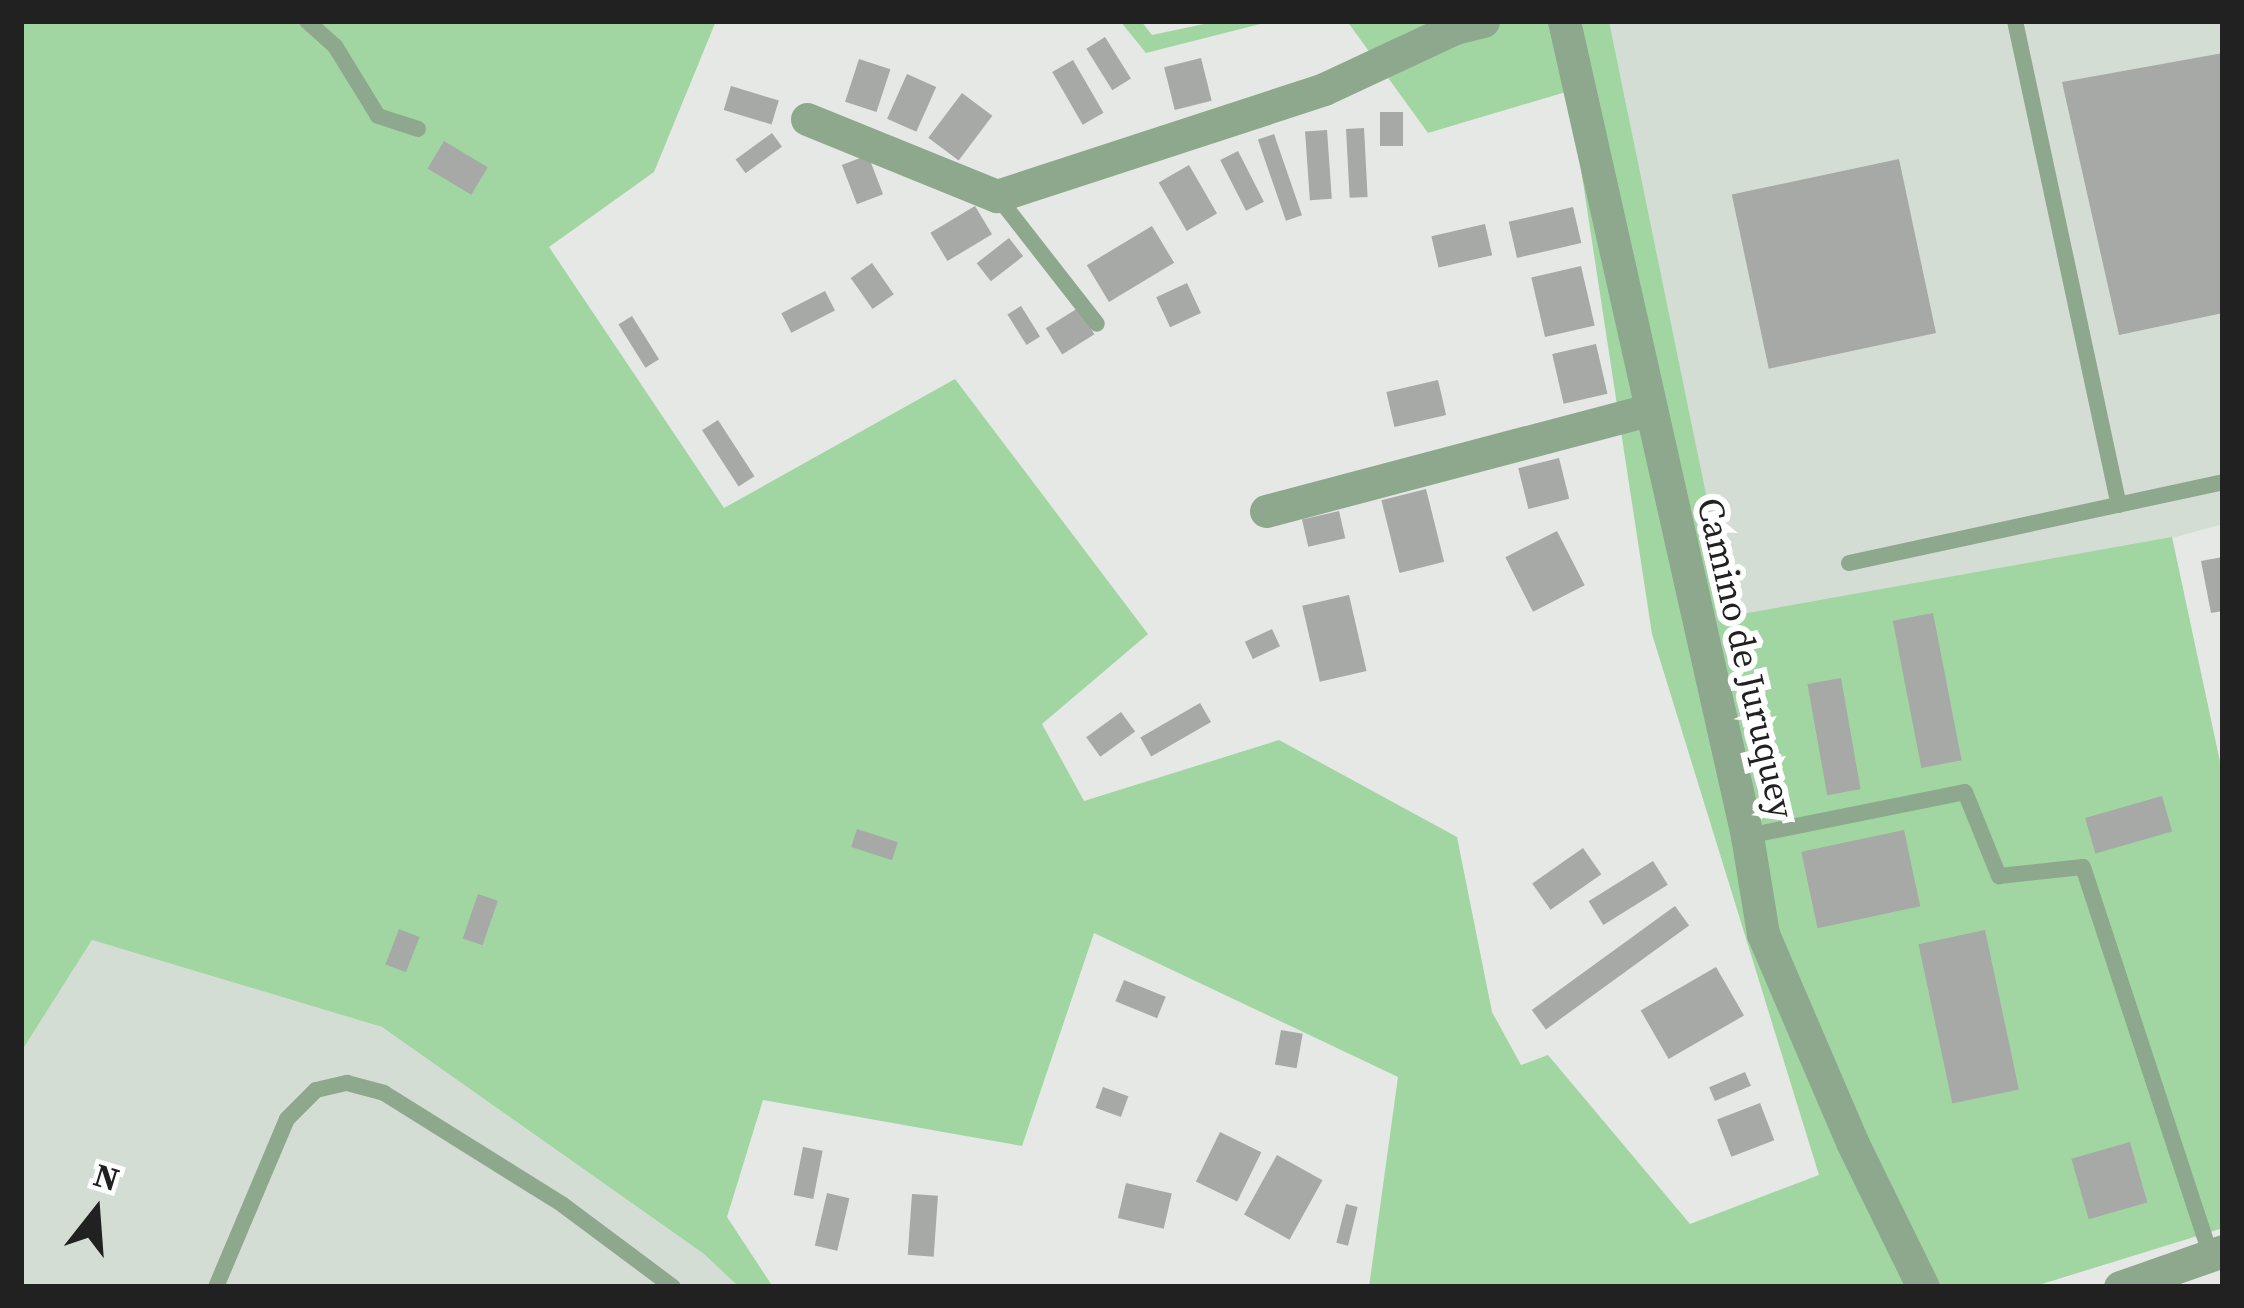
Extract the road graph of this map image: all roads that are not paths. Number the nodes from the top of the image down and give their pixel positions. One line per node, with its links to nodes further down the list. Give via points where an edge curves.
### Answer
1 (308, 21): 6 (lane, via 335,46 378,116)
2 (1483, 21): 7 (street, via 1324,89)
3 (1564, 21): 9 (street, Camino de Juruquey)
4 (2014, 21): 11 (lane)
5 (807, 119): 7 (street)
6 (418, 128)
7 (997, 196): 8 (lane)
8 (1096, 324)
9 (1648, 410): 12 (street); 14 (street, Camino de Juruquey)
10 (2223, 482): 11 (lane)
11 (2119, 505): 13 (lane)
12 (1266, 511)
13 (1849, 563)
14 (1747, 836): 15 (lane, via 1965,792 1999,876 2083,867); 16 (street, Camino de Juruquey, via 1763,934)
15 (2217, 1254): 19 (street)
16 (1914, 1281)
17 (216, 1287): 18 (lane, via 287,1118 316,1090 347,1083 384,1093 563,1204)
18 (673, 1287)
19 (2120, 1287)

